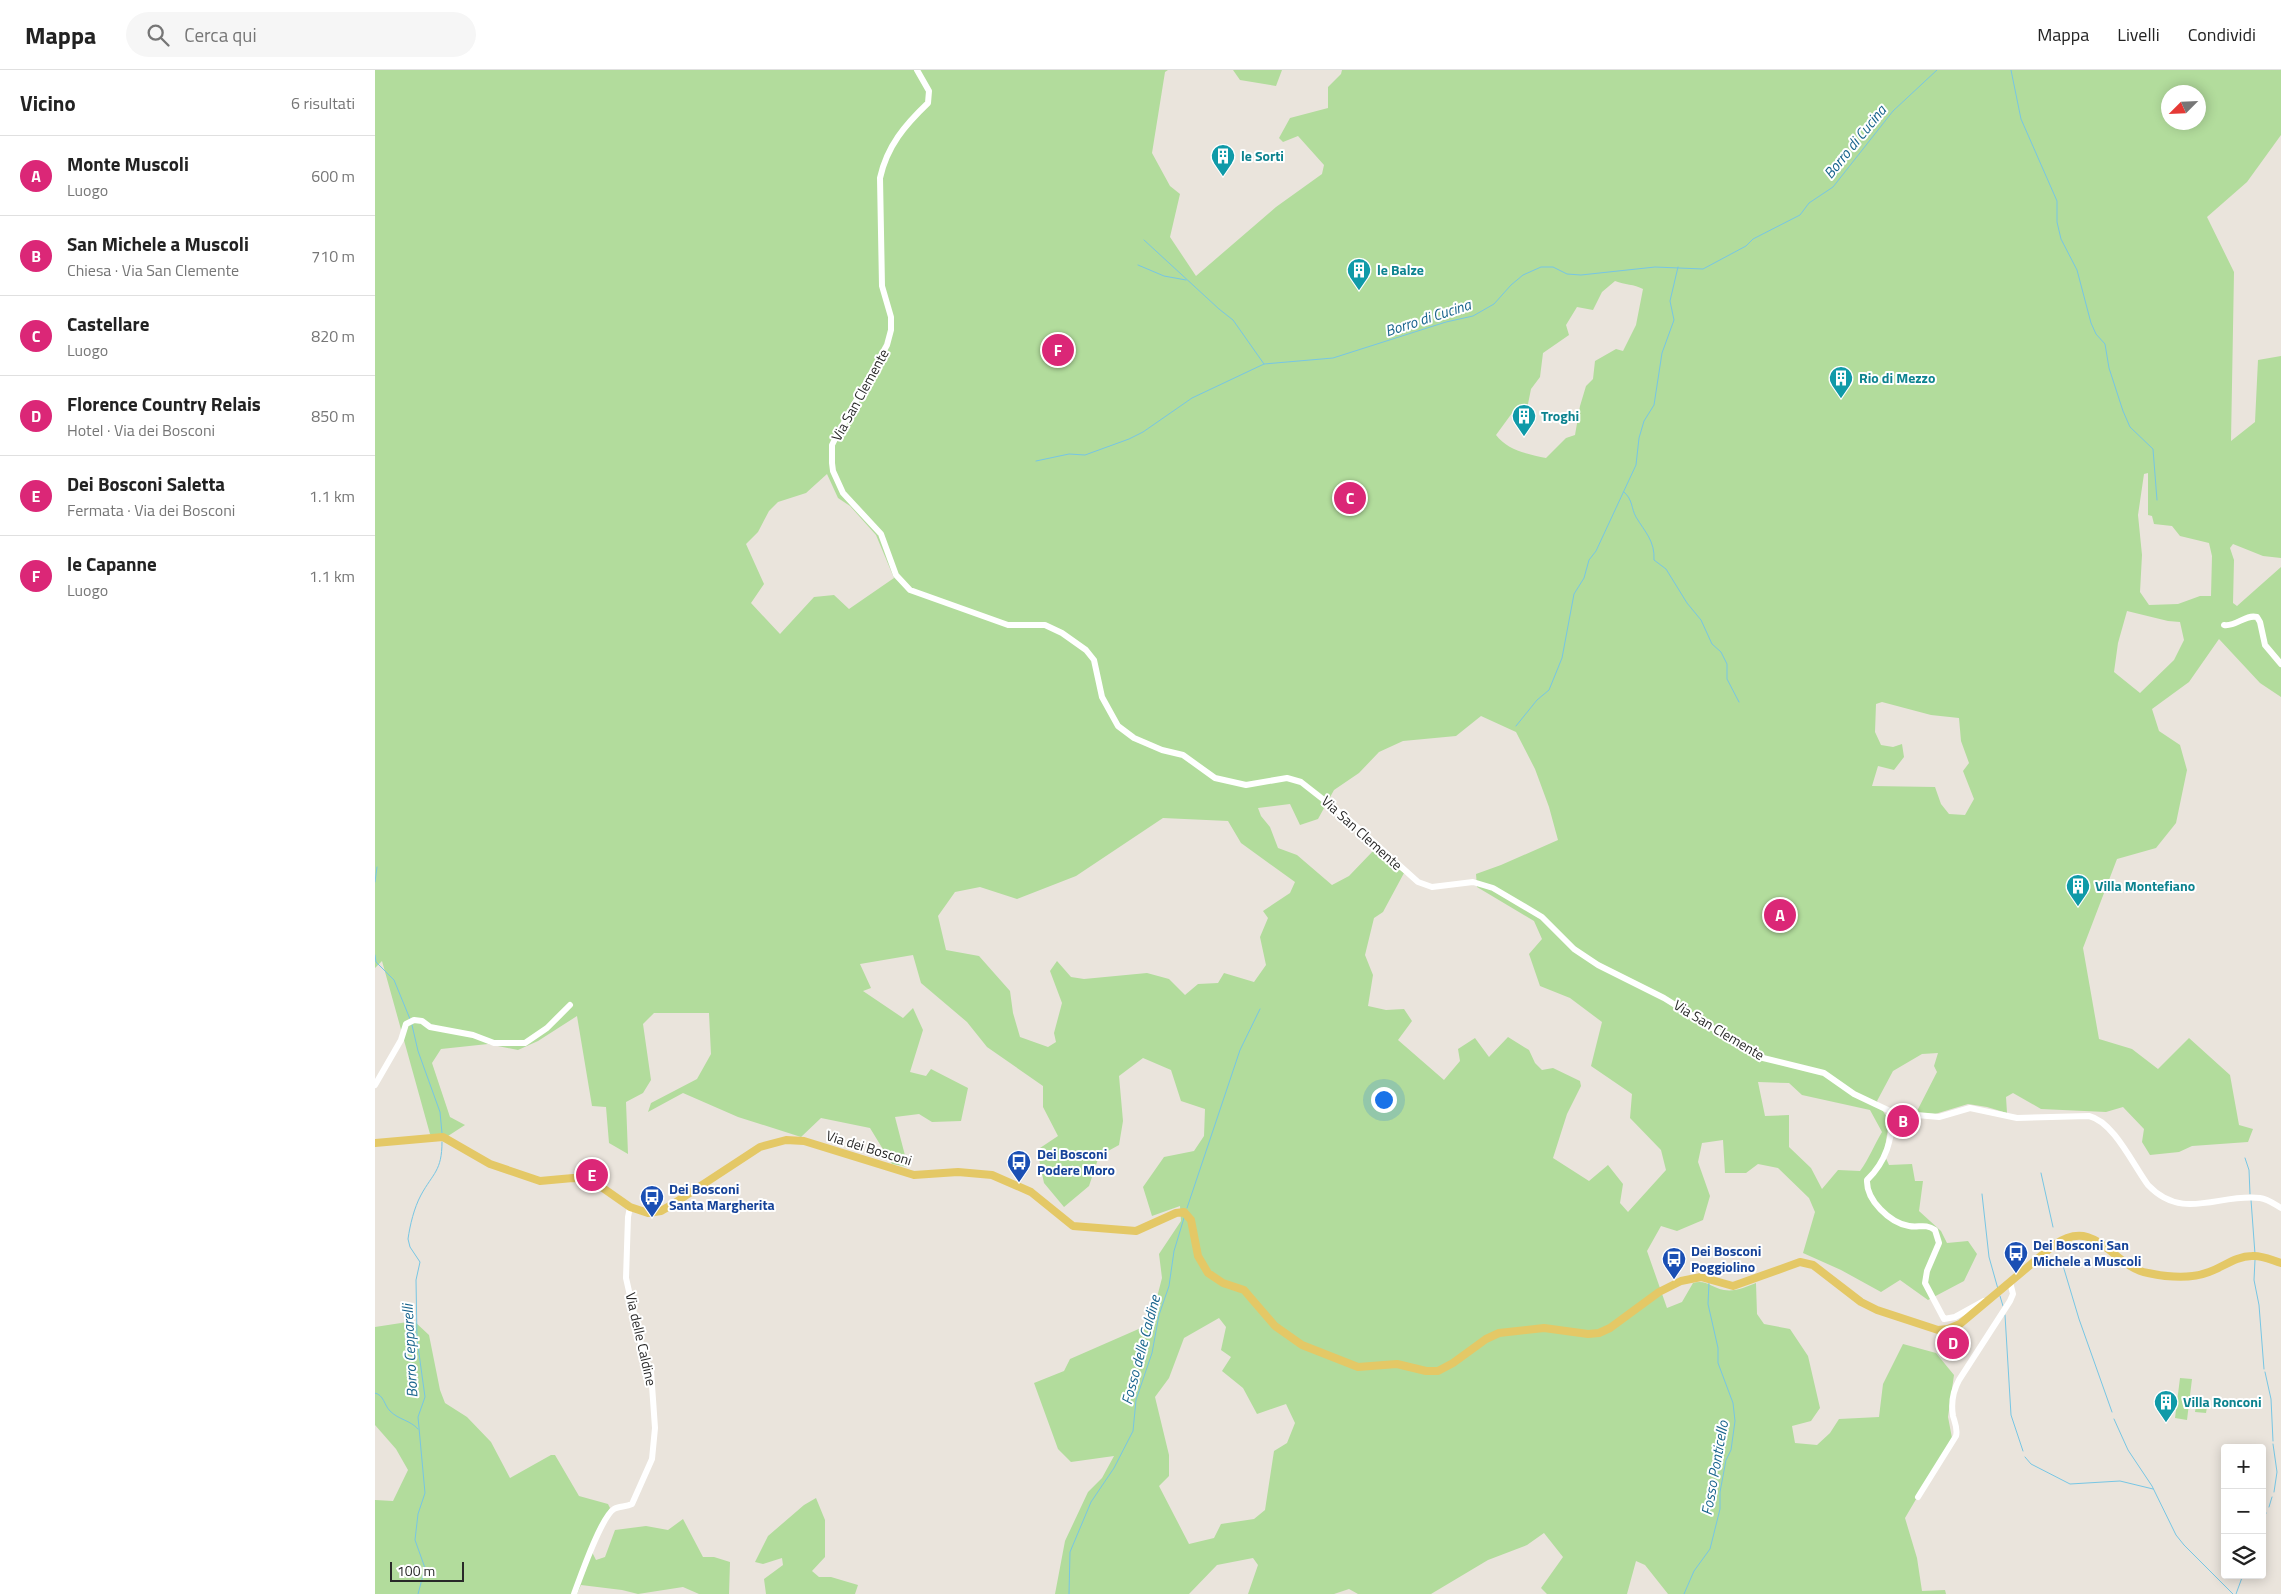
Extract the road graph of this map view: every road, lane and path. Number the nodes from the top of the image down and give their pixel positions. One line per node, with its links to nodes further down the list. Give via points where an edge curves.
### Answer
1 (917, 70): 6 (street, Via San Clemente, via 929,91 928,103 895,139 883,164 879,187 882,286 891,317 891,330 887,345 832,445 835,478 843,493 881,534 902,583 910,590 1008,625 1045,625 1062,633 1093,660 1099,691 1107,707 1119,726 1133,738 1183,755 1215,778 1246,786 1287,778 1301,782 1347,818 1418,882 1432,886 1473,882 1493,888 1542,917 1574,949 1598,965 1664,998 1759,1056 1824,1073 1854,1094)
2 (2224, 625): 3 (street, via 2257,617 2261,622 2265,646)
3 (2281, 664)
4 (571, 1005): 5 (street, via 525,1043 494,1043 414,1020 407,1024)
5 (375, 1085)
6 (1895, 1113): 9 (street, Via San Clemente, via 1939,1117 1970,1108 2017,1118 2089,1116 2103,1122 2148,1185 2169,1200 2194,1204 2263,1198); 12 (street, via 1887,1153 1867,1180 1874,1201 1903,1225 1921,1225 1935,1230 1939,1243 1925,1284 1944,1319 1955,1317)
7 (375, 1143): 8 (main road, Via dei Bosconi, via 443,1137 490,1164 540,1181 590,1179)
8 (630, 1206): 12 (main road, Via dei Bosconi, via 643,1212 661,1210 760,1147 795,1140 914,1174 957,1172 992,1175 1031,1192 1073,1226 1136,1231 1184,1212 1191,1220 1198,1256 1208,1273 1223,1283 1244,1290 1275,1326 1302,1345 1358,1367 1397,1364 1438,1371 1486,1338 1499,1333 1544,1328 1594,1334 1610,1328 1681,1280 1701,1277 1733,1286 1800,1262 1813,1265 1870,1308 1938,1330 1957,1326); 14 (street, Via delle Caldine, via 626,1278 643,1354 651,1371 655,1428 652,1459 632,1504 616,1508 607,1516)
9 (2281, 1208)
10 (2281, 1264): 11 (main road, Via dei Bosconi, via 2255,1256 2195,1276 2151,1274 2133,1268 2096,1240 2078,1236 2060,1241)
11 (2011, 1282): 12 (main road, Via dei Bosconi); 13 (street, via 2013,1294 1957,1384 1952,1406 1957,1434)
12 (1996, 1294)
13 (1918, 1497)
14 (574, 1594)

